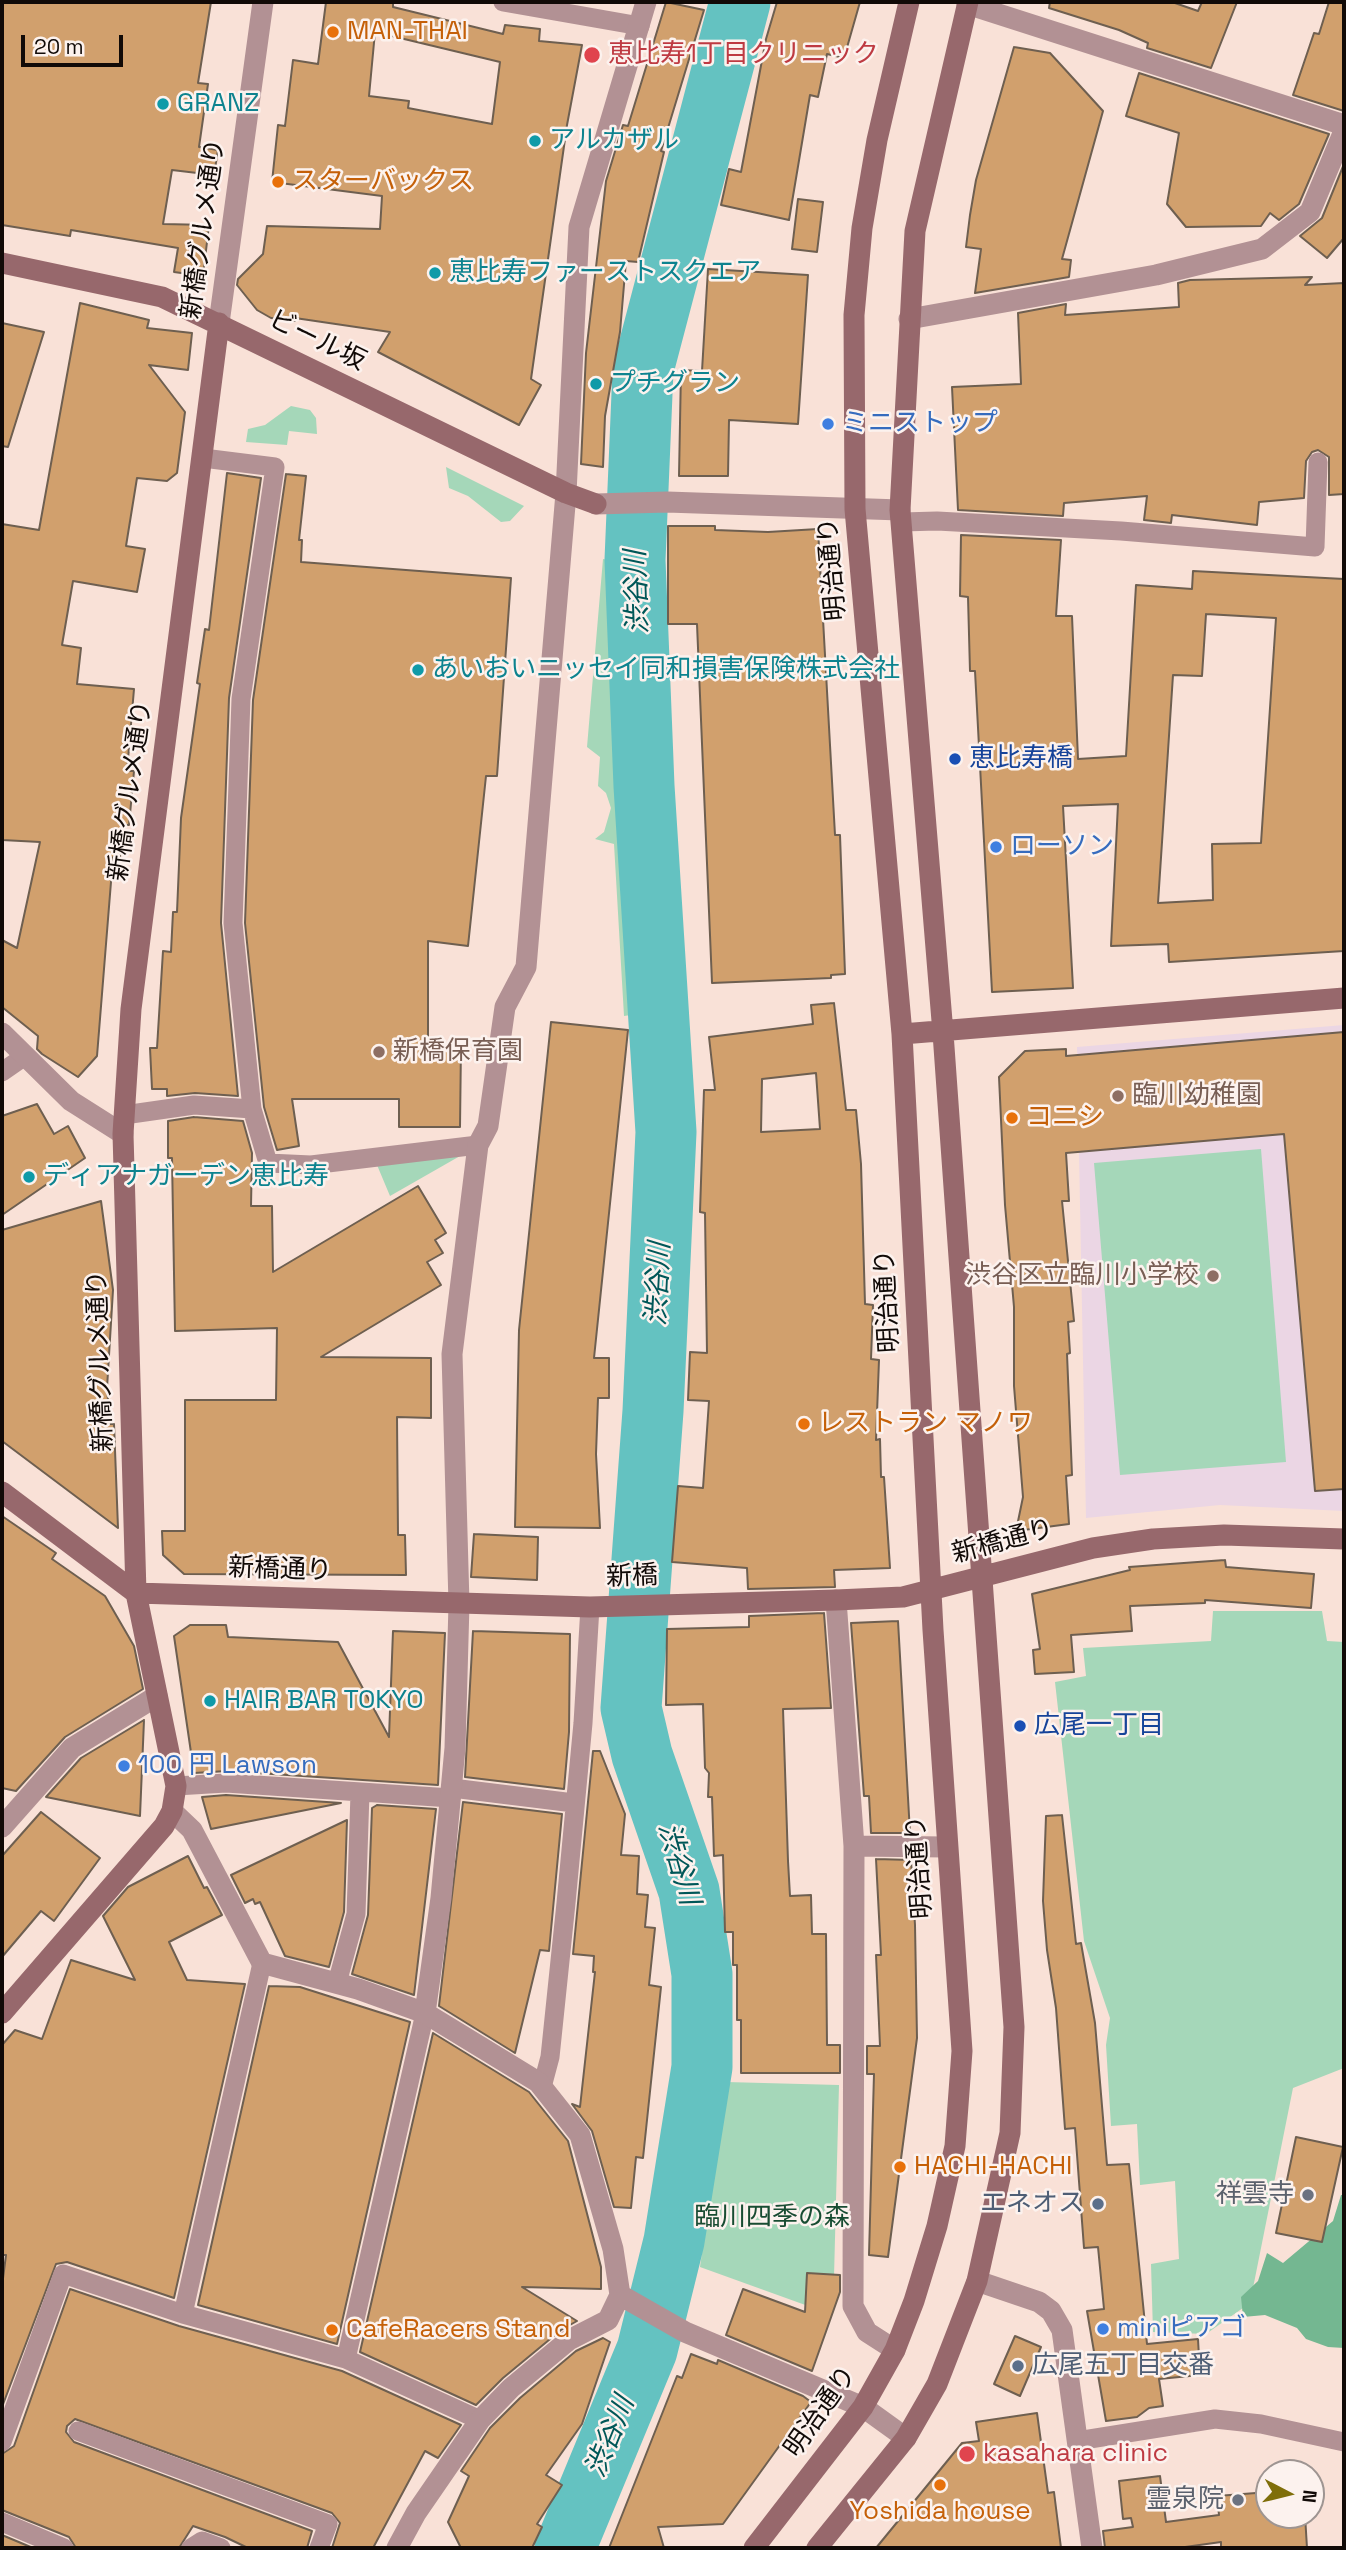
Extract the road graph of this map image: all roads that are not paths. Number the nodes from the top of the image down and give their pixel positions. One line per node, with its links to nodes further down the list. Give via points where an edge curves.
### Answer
1 (263, 2): 10 (street, 新橋グルメ通り)
2 (503, 2): 6 (lane)
3 (646, 2): 6 (street)
4 (909, 2): 15 (main road, 明治通り, via 862,228 854,315)
5 (967, 3): 7 (street); 9 (main road, via 915,231)
6 (640, 26): 13 (street, via 579,227)
7 (1343, 137): 9 (street, via 1310,212 1262,249 1156,275)
8 (2, 263): 10 (main road, ビール坂, via 162,297)
9 (909, 319): 16 (main road)
10 (219, 323): 11 (main road, 新橋グルメ通り); 13 (main road, ビール坂)
11 (203, 458): 23 (lane, via 275,467 240,726 233,923); 24 (main road, 新橋グルメ通り, via 131,1009)
12 (1318, 462): 16 (lane, via 1315,547)
13 (566, 493): 14 (main road, ビール坂); 25 (street, via 526,967 505,1007 488,1126)
14 (596, 504): 15 (street)
15 (855, 509): 16 (street); 20 (main road, 明治通り)
16 (901, 516): 19 (main road)
17 (1344, 998): 19 (main road)
18 (2, 1032): 21 (street)
19 (943, 1032): 20 (main road); 28 (main road)
20 (902, 1034): 29 (main road, 明治通り)
21 (25, 1056): 22 (lane); 24 (street, via 71,1101)
22 (2, 1072)
23 (252, 1109): 24 (lane, via 194,1105); 25 (lane, via 268,1163 311,1165)
24 (123, 1124): 30 (main road, 新橋グルメ通り)
25 (478, 1145): 32 (street, via 452,1354)
26 (2, 1492): 30 (main road)
27 (1344, 1539): 28 (main road, 新橋通り, via 1224,1535 1153,1539 1093,1548)
28 (982, 1578): 29 (main road, 新橋通り); 49 (main road, via 1014,2027 1010,2133)
29 (932, 1590): 31 (main road, 新橋通り, via 903,1597); 43 (main road, 明治通り)
30 (135, 1593): 32 (main road, 新橋通り); 35 (main road, 新橋グルメ通り)
31 (836, 1600): 33 (main road, 新橋通り); 42 (street)
32 (460, 1604): 34 (main road, 新橋通り); 38 (street)
33 (676, 1604): 34 (main road, 新橋)
34 (590, 1607): 39 (lane)
35 (157, 1696): 36 (main road, 新橋グルメ通り); 41 (street, via 72,1748)
36 (176, 1786): 37 (lane, via 226,1783); 40 (main road)
37 (360, 1793): 38 (lane); 45 (lane, via 356,1914)
38 (451, 1793): 39 (lane); 47 (street)
39 (574, 1803): 48 (lane, via 550,2057)
40 (172, 1811): 44 (street, via 192,1830); 46 (main road, via 164,1826)
41 (3, 1823)
42 (854, 1846): 43 (street); 52 (street, via 853,2306 867,2332)
43 (946, 1847): 52 (main road, 明治通り, via 962,2051 955,2146 922,2276)
44 (262, 1963): 45 (street); 51 (lane)
45 (337, 1983): 47 (street)
46 (2, 2013)
47 (425, 2013): 48 (street); 53 (lane)
48 (542, 2087): 50 (street, via 580,2135)
49 (977, 2281): 57 (main road, via 937,2384); 58 (street, via 1039,2302 1051,2311 1062,2330)
50 (628, 2299): 54 (street, via 685,2332); 55 (street, via 608,2320 569,2340)
51 (183, 2314): 53 (lane); 59 (lane, via 63,2274)
52 (895, 2350): 54 (main road, 明治通り)
53 (346, 2359): 55 (lane)
54 (863, 2407): 57 (street); 67 (main road, 明治通り)
55 (480, 2420): 66 (street, via 416,2512)
56 (78, 2431): 65 (lane, via 328,2524)
57 (906, 2438): 68 (main road)
58 (1077, 2441): 60 (lane, via 1216,2419); 69 (street)
59 (2, 2442)
60 (1344, 2442)
61 (2, 2522): 62 (lane)
62 (64, 2548)
63 (191, 2548): 64 (lane, via 202,2541)
64 (221, 2548)
65 (318, 2548)
66 (397, 2548)
67 (754, 2548)
68 (817, 2548)
69 (1092, 2548)

